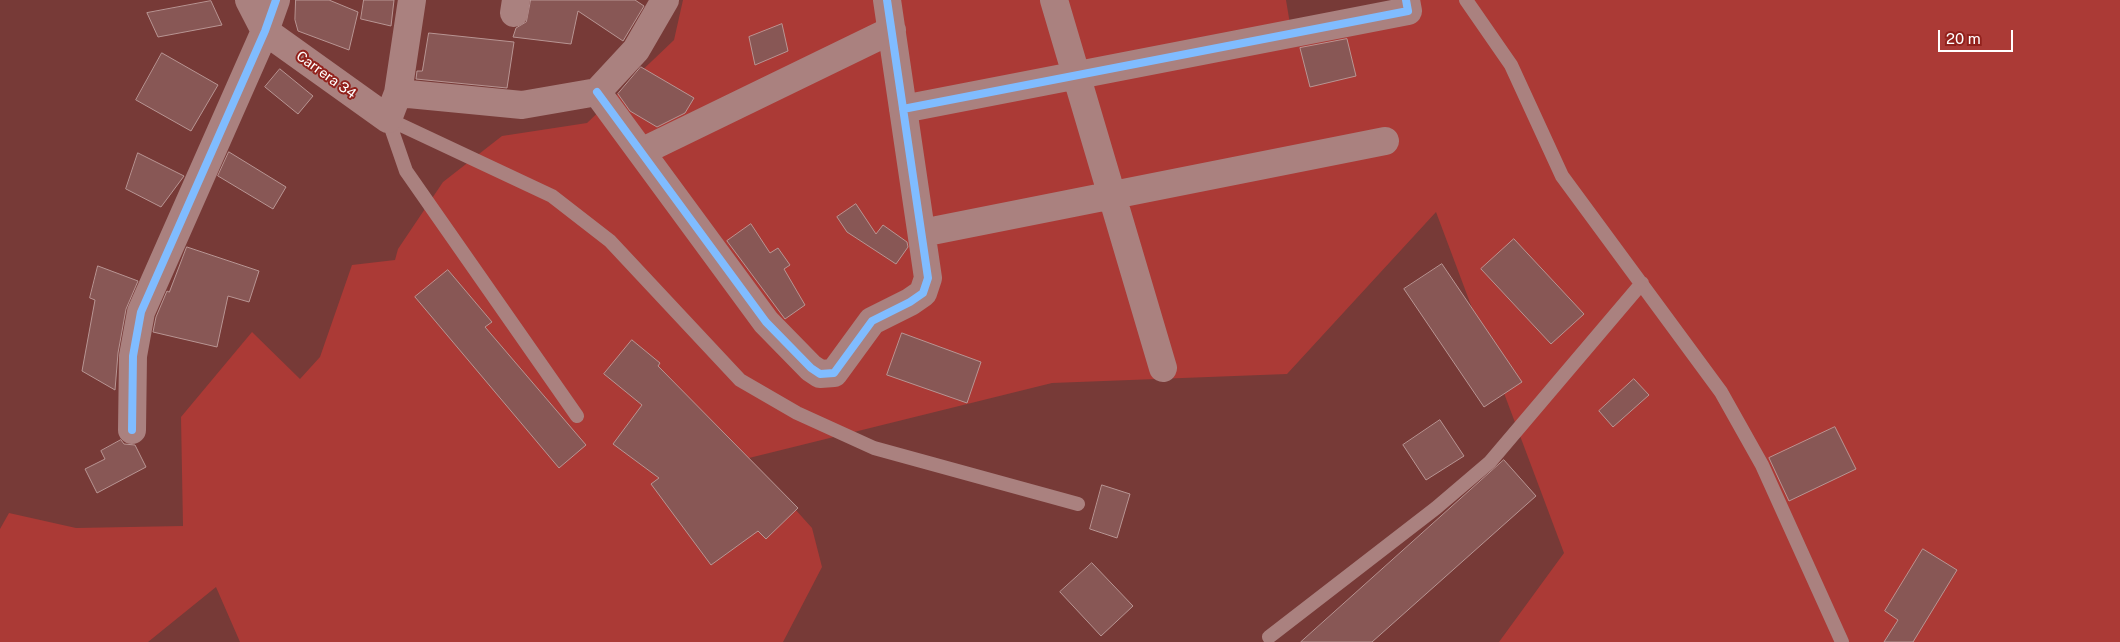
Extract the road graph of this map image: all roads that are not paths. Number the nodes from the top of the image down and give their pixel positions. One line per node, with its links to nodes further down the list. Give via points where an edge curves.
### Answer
1 (249, 0): 10 (street)
2 (276, 0): 10 (street)
3 (412, 0): 13 (street)
4 (664, 0): 12 (street, via 636,50)
5 (887, 0): 9 (street)
6 (1054, 0): 11 (street)
7 (1406, 0): 11 (street, via 1408,11)
8 (1466, 0): 20 (lane, via 1512,65 1562,176)
9 (892, 30): 14 (street); 17 (street)
10 (265, 31): 15 (street, Carrera 34); 23 (street, via 141,312 134,356)
11 (1076, 76): 14 (street); 18 (street)
12 (597, 92): 13 (street, via 522,104); 17 (street)
13 (398, 93): 15 (street)
14 (903, 109): 19 (street)
15 (388, 119): 22 (lane, via 406,171); 24 (lane, via 552,196 610,241 740,380 797,413 874,448)
16 (1385, 140): 18 (street)
17 (643, 152): 19 (street, via 766,322 820,374 834,373 872,321 923,293 928,278)
18 (1112, 195): 19 (street); 21 (street)
19 (922, 233)
20 (1642, 283): 25 (lane, via 1490,462 1436,508); 26 (lane, via 1721,392 1762,465)
21 (1163, 368)
22 (577, 416)
23 (132, 430)
24 (1078, 504)
25 (1269, 637)
26 (1842, 642)

